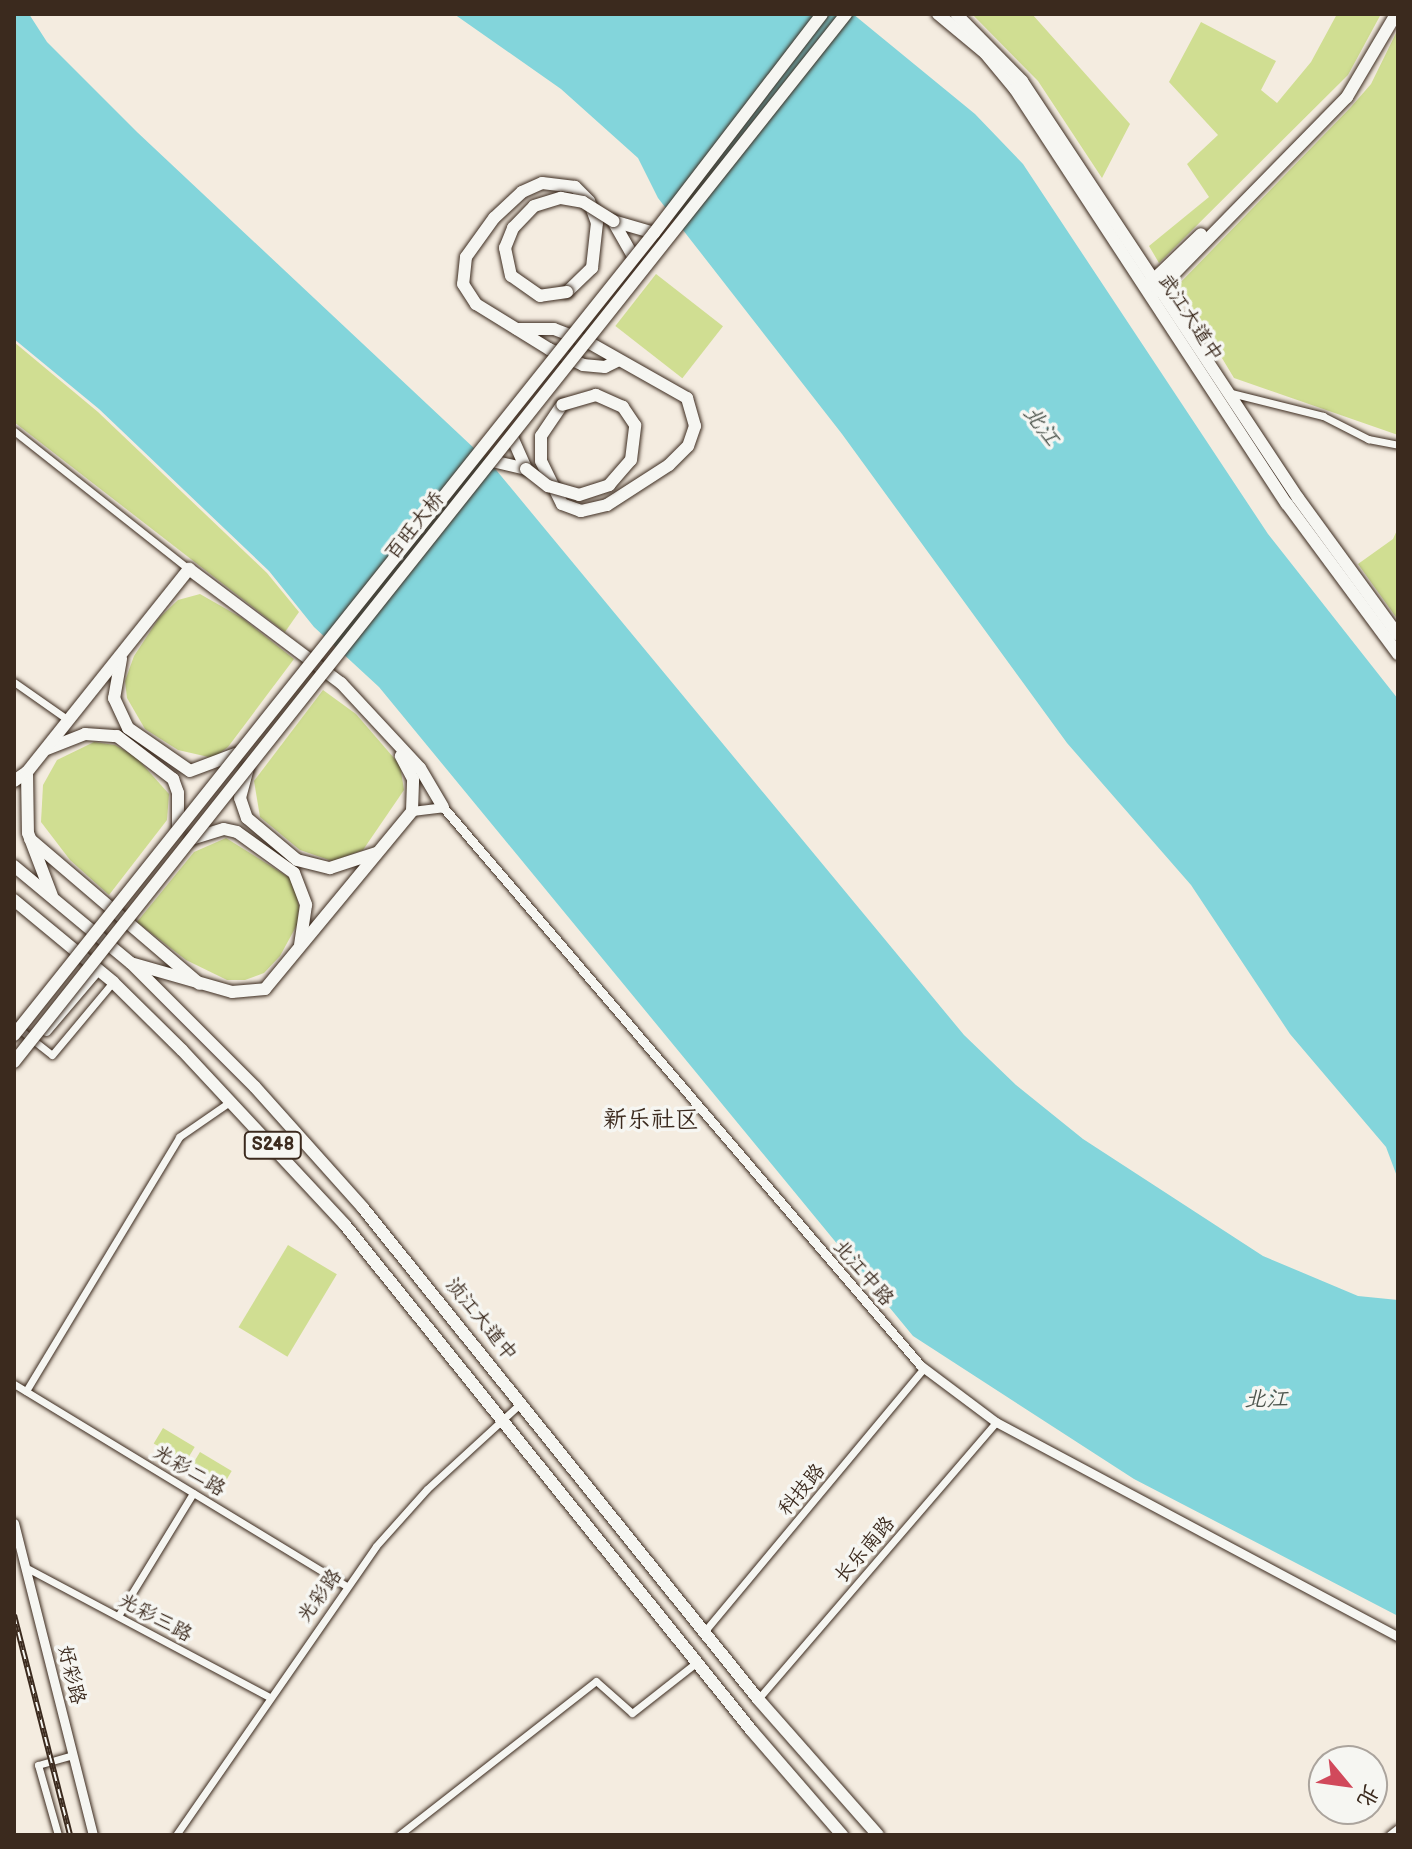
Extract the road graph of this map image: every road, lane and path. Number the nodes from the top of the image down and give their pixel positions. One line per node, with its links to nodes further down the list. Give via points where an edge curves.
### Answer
1 (822, 14): 8 (main road, 百旺大桥, bridge)
2 (846, 14): 15 (main road, 百旺大桥, bridge)
3 (938, 14): 10 (main road, 武江大道中, via 1007,78)
4 (956, 14): 10 (main road, 武江大道中, via 1014,69)
5 (1389, 14): 10 (main road, via 1370,53 1341,92)
6 (1396, 14): 10 (main road, via 1347,97)
7 (613, 221): 8 (main road); 9 (main road); 11 (main road, bridge, via 583,202 561,198 534,206 513,228 505,248 511,276 540,296 567,292 592,268 597,223 589,201 575,187 542,183 522,192 494,218 462,266 463,284 476,304)
8 (654, 233): 9 (main road, 百旺大桥, bridge)
9 (634, 258): 28 (main road, 百旺大桥, bridge)
10 (1153, 287): 13 (main road, 武江大道中); 22 (main road, 武江大道中, via 1287,504)
11 (517, 329): 12 (main road, via 554,329); 12 (main road, via 583,365 605,367)
12 (617, 361): 18 (main road, bridge, via 691,404 694,434 669,465 607,505 581,511 562,504 545,476 539,449 545,427 562,405 596,395 623,407 635,425 631,460 609,485 579,495 548,486)
13 (1229, 392): 16 (street, via 1323,416 1368,439); 20 (main road, 武江大道中)
14 (14, 431): 19 (street)
15 (512, 437): 17 (main road, 百旺大桥, bridge); 18 (main road)
16 (1398, 445)
17 (492, 461): 18 (main road); 29 (main road, 百旺大桥, bridge)
18 (526, 469)
19 (189, 569): 21 (main road); 26 (main road, via 332,676)
20 (1398, 635)
21 (125, 648): 24 (main road); 25 (main road, via 114,698)
22 (1398, 654)
23 (14, 682): 24 (street)
24 (68, 720): 27 (main road)
25 (125, 734): 27 (main road, via 85,734); 28 (main road, via 190,771); 34 (main road, via 173,779)
26 (390, 737): 32 (main road, via 420,768); 33 (main road, via 413,779)
27 (45, 750): 30 (main road)
28 (235, 754): 34 (main road, 百旺大桥, bridge)
29 (249, 765): 36 (main road, 百旺大桥, bridge); 37 (main road, via 240,798 256,831 308,865 330,868)
30 (27, 772): 31 (main road); 35 (main road)
31 (14, 781)
32 (443, 807): 33 (street); 51 (street, 北江中路)
33 (412, 811): 37 (main road)
34 (178, 826): 47 (main road, 百旺大桥, bridge)
35 (30, 839): 39 (main road); 45 (main road)
36 (189, 839): 41 (main road, via 224,829 250,838 299,879 306,921); 49 (main road, 百旺大桥, bridge)
37 (379, 851): 41 (main road)
38 (14, 866): 39 (main road, 浈江大道中 / S248)
39 (53, 899): 42 (main road, 浈江大道中 / S248)
40 (14, 900): 43 (main road, S248)
41 (299, 948): 45 (main road, via 265,989 232,992)
42 (131, 963): 45 (main road); 54 (main road, 浈江大道中 / S248, via 284,1120)
43 (98, 970): 44 (main road, S248); 48 (street)
44 (113, 982): 48 (street, via 52,1055); 50 (main road, S248)
45 (203, 986)
46 (14, 1025): 48 (street)
47 (14, 1035)
48 (36, 1042): 49 (street)
49 (14, 1063)
50 (233, 1100): 53 (street, via 179,1137); 55 (main road, S248, via 345,1225)
51 (924, 1368): 56 (street, 北江中路); 62 (street, 科技路)
52 (14, 1384): 53 (street, 光彩二路)
53 (26, 1391): 57 (street, 光彩二路)
54 (522, 1402): 55 (street, 光彩路); 62 (main road, 浈江大道中 / S248)
55 (502, 1418): 60 (street, 光彩路, via 427,1489); 64 (main road, S248)
56 (996, 1422): 63 (street, 北江中路); 66 (street, 长乐南路)
57 (193, 1493): 60 (street, 光彩二路); 61 (street)
58 (14, 1523): 59 (street, 好彩路)
59 (25, 1567): 61 (street, 光彩三路); 67 (street, 好彩路)
60 (346, 1586): 65 (street, 光彩路)
61 (118, 1616): 65 (street, 光彩三路)
62 (704, 1632): 66 (main road, 浈江大道中 / S248)
63 (1398, 1637)
64 (697, 1662): 73 (street, via 632,1713 596,1681); 74 (main road, S248)
65 (270, 1697): 72 (street, 光彩路)
66 (758, 1699): 75 (main road, 浈江大道中 / S248)
67 (73, 1755): 69 (street, via 38,1765); 71 (street, 好彩路)
68 (1398, 1828): 76 (street)
69 (57, 1832): 70 (street)
70 (46, 1835)
71 (93, 1835)
72 (176, 1835)
73 (399, 1835)
74 (842, 1835)
75 (877, 1835)
76 (1389, 1835)

